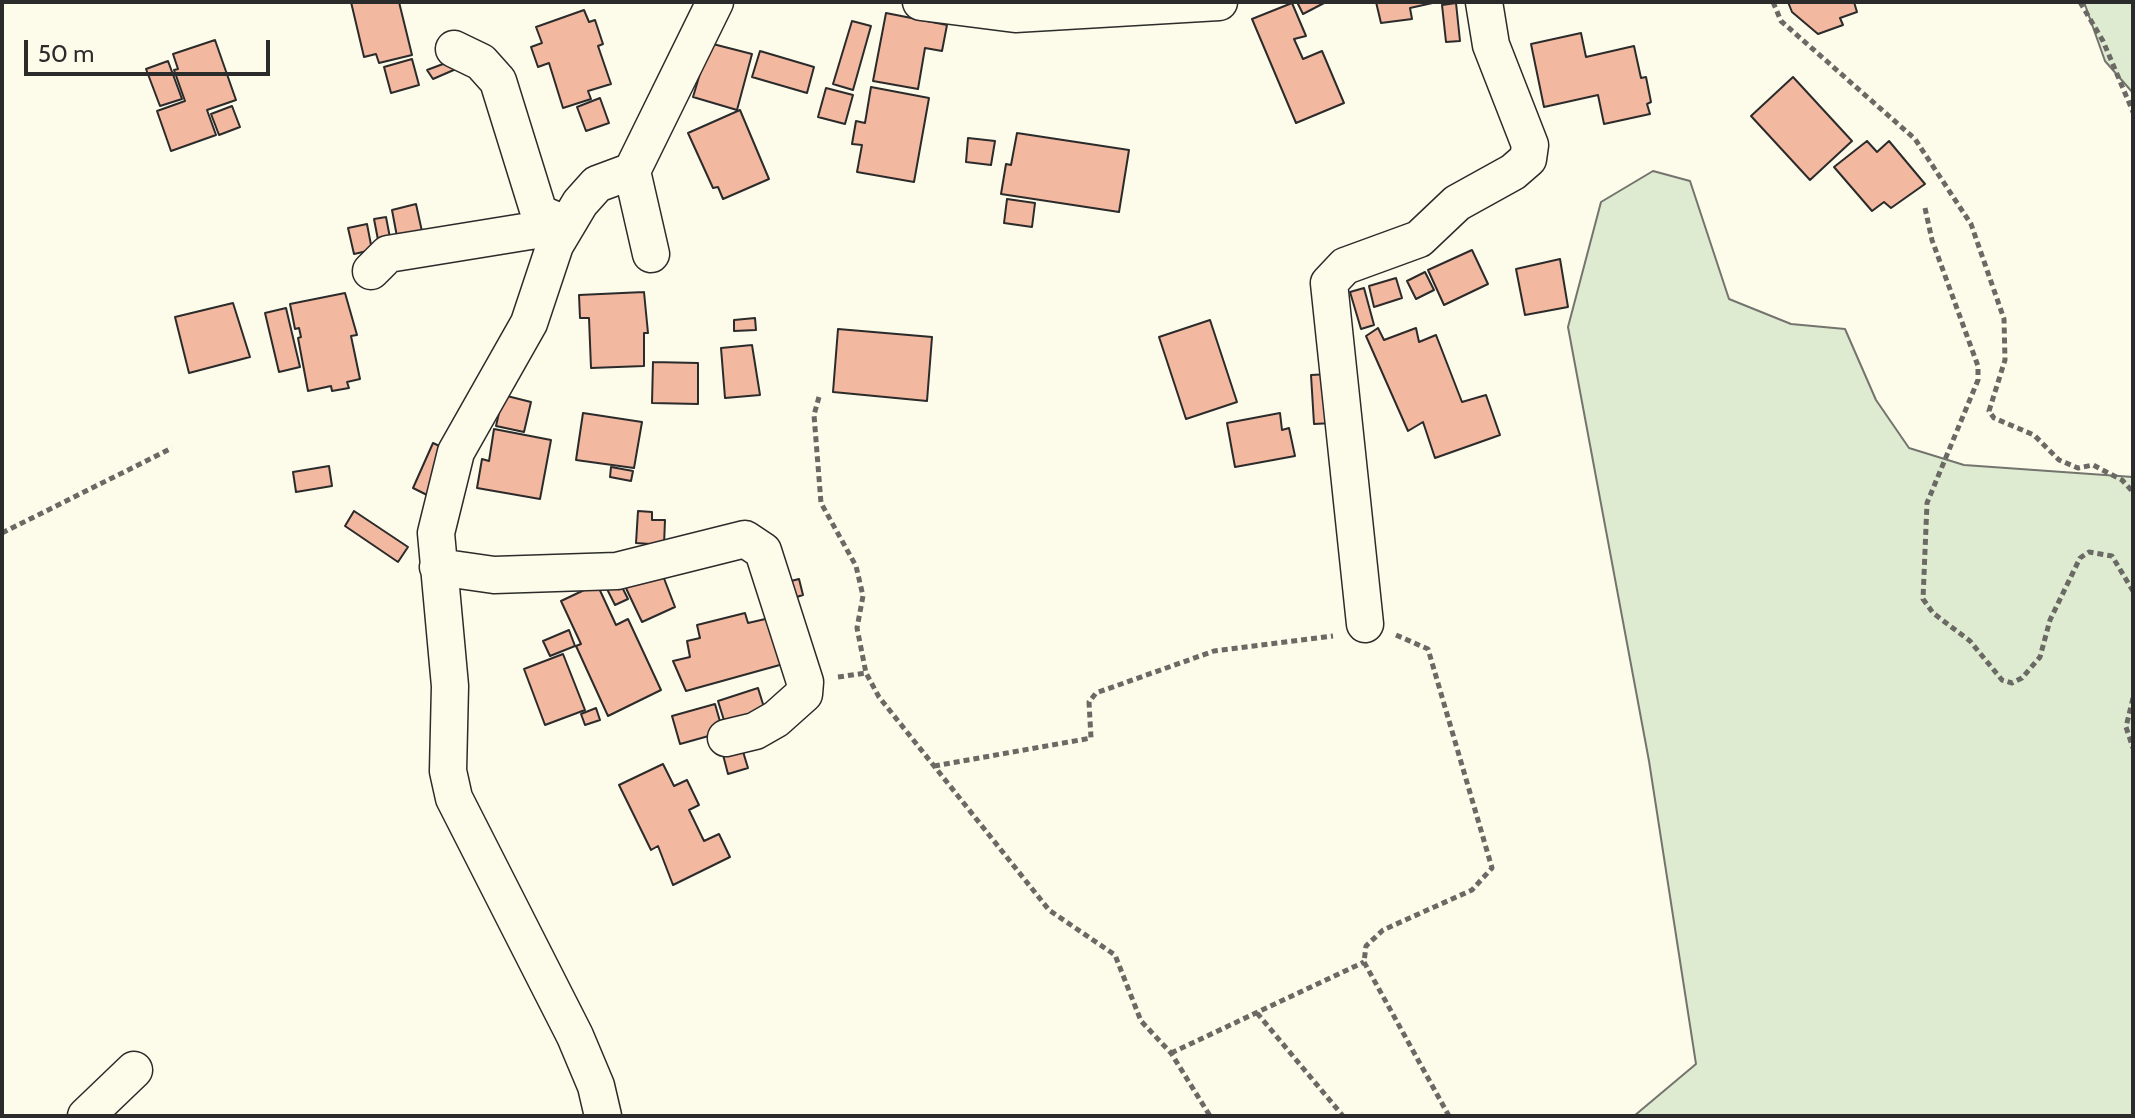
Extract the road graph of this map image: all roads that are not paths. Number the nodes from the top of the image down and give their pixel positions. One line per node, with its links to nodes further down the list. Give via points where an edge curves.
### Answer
1 (715, 2): 6 (street)
2 (921, 2): 3 (street, via 1015,14)
3 (1219, 2)
4 (1484, 2): 11 (street, via 1491,45 1530,145 1528,159 1457,203 1419,239 1345,266 1329,283)
5 (454, 49): 7 (street, via 481,62 498,81 539,213)
6 (632, 171): 7 (street, via 597,184); 8 (street)
7 (567, 225): 9 (street, via 388,254); 10 (street, via 529,323 456,452 436,533)
8 (651, 254)
9 (371, 271)
10 (438, 567): 12 (street, via 494,575 617,571 745,539 763,551 805,682 804,694 755,731); 15 (street, via 450,686 448,771 454,798 575,1036)
11 (1365, 624)
12 (726, 738)
13 (134, 1070): 14 (street)
14 (86, 1116)
15 (603, 1116)

